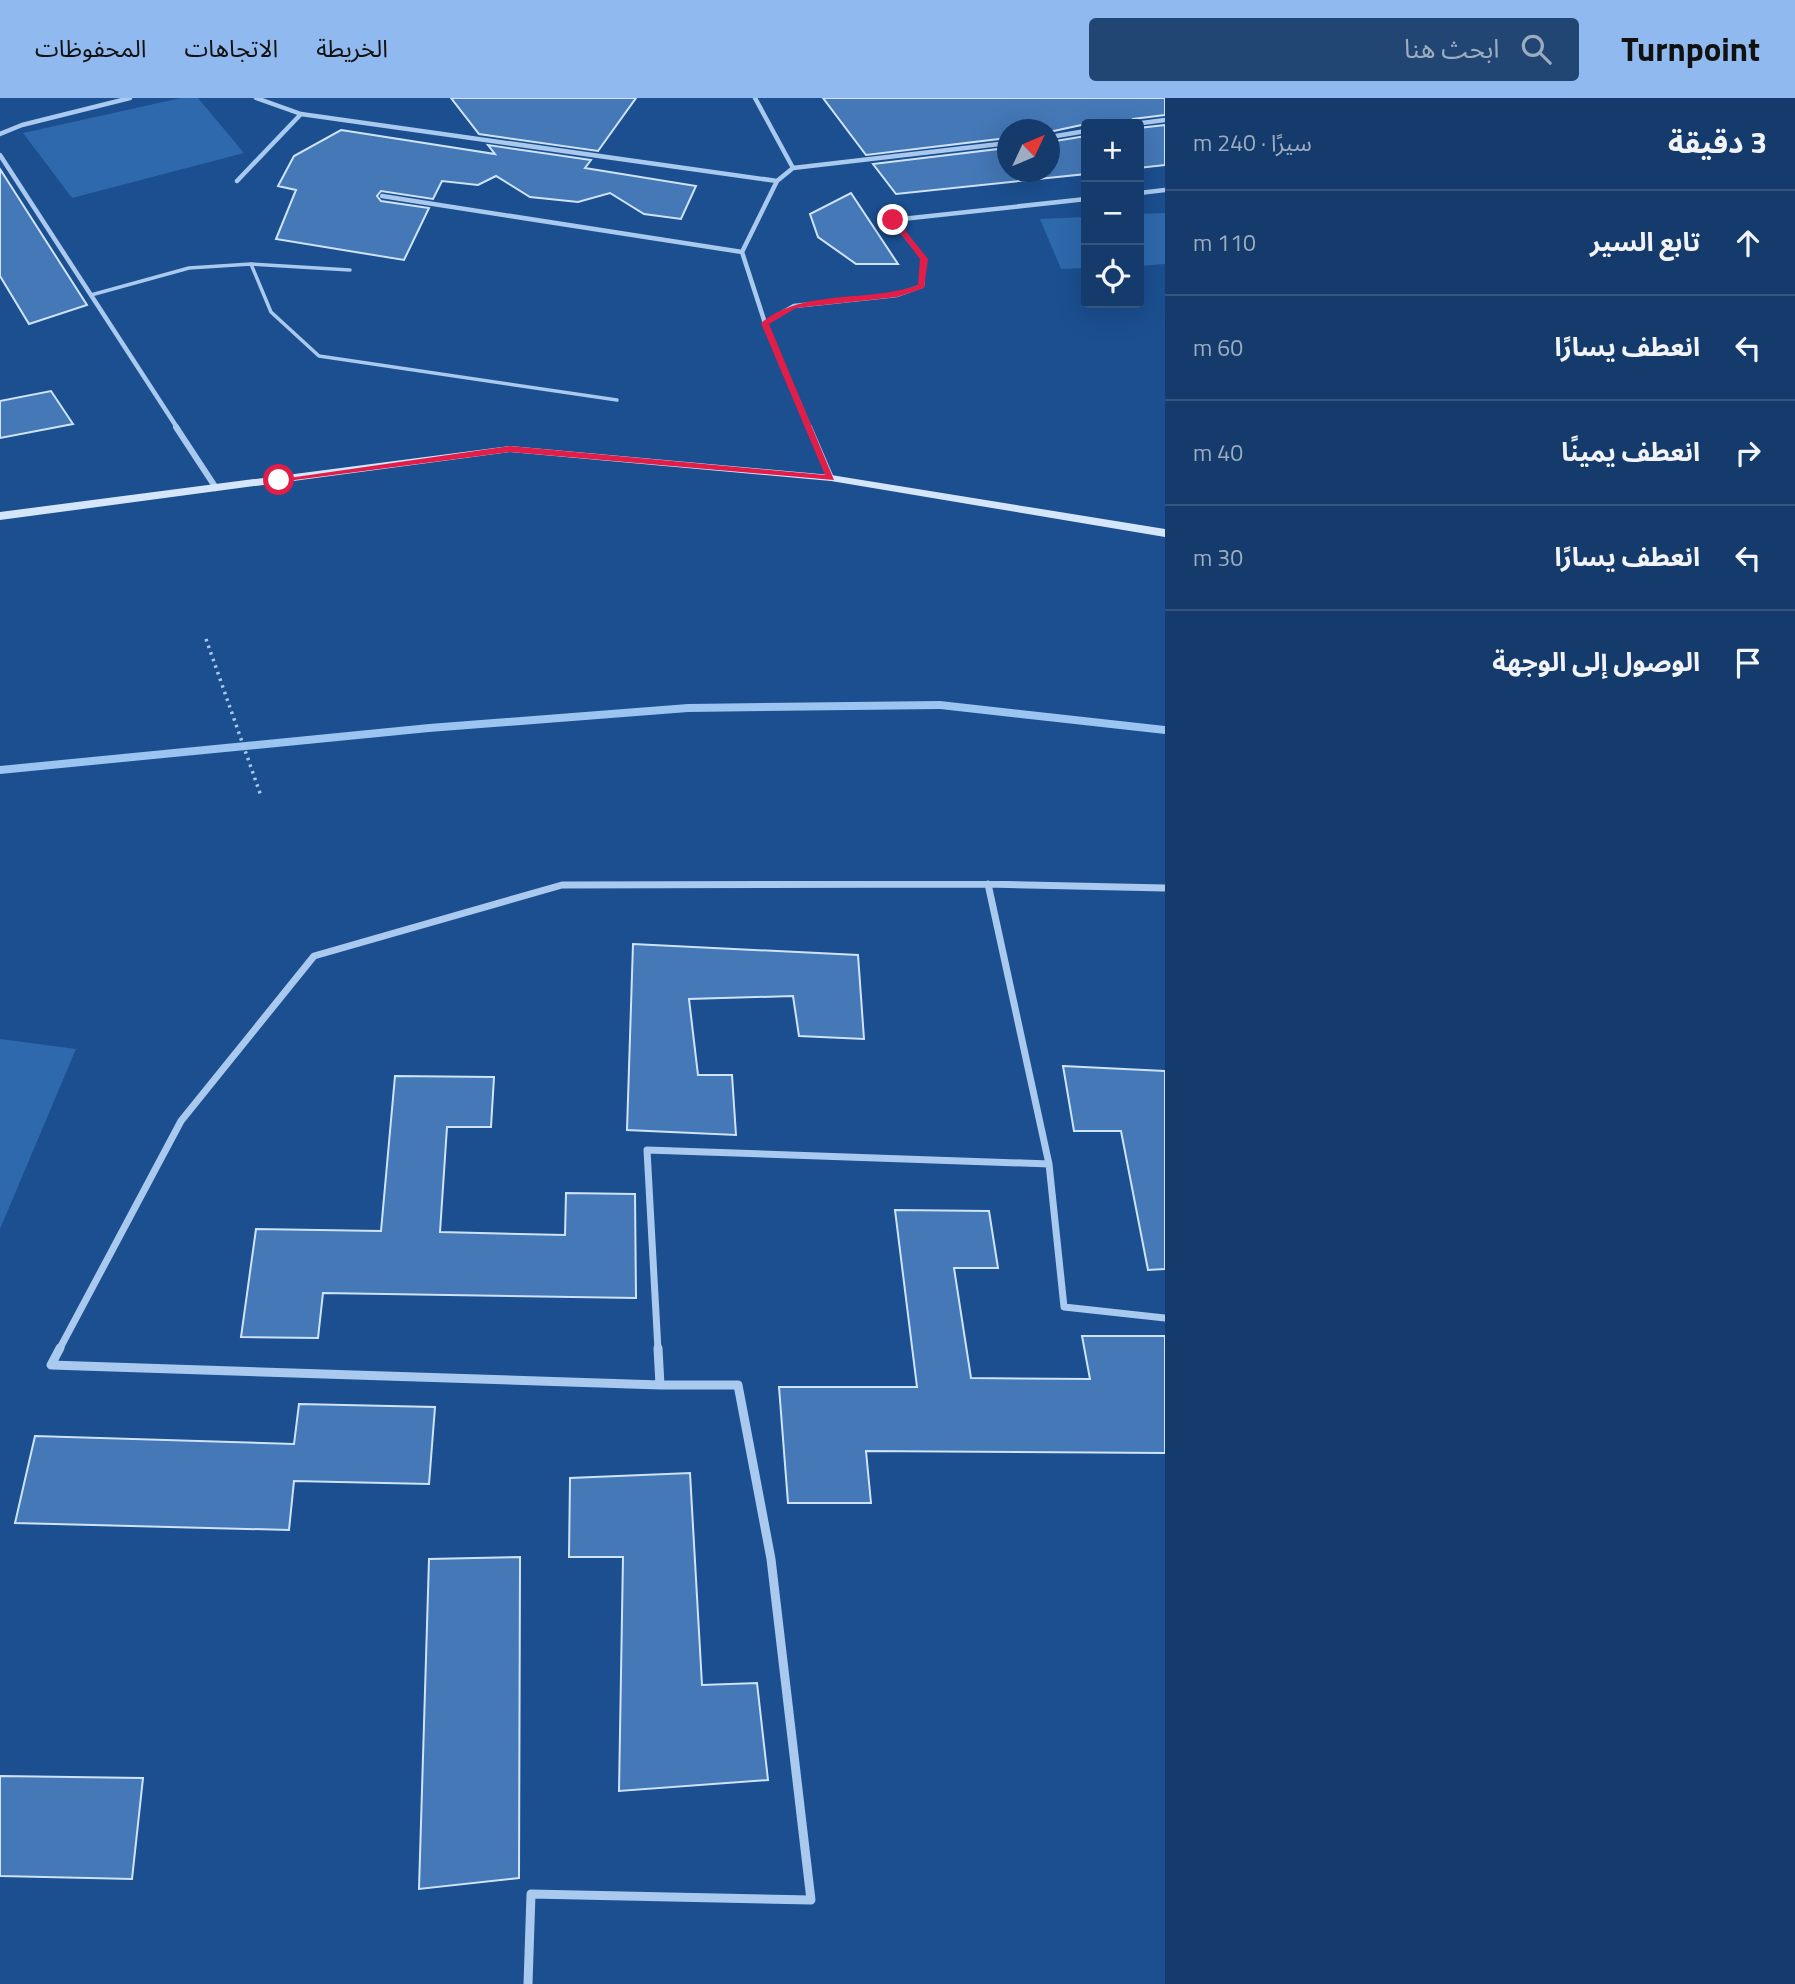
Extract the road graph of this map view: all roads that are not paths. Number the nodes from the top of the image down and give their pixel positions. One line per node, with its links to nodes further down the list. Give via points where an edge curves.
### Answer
1 (130, 98): 8 (street)
2 (256, 98): 4 (street)
3 (755, 98): 12 (street)
4 (301, 114): 13 (street); 14 (street)
5 (1165, 120): 6 (street)
6 (1144, 123)
7 (1081, 132): 9 (street)
8 (0, 134)
9 (1060, 135)
10 (997, 144): 12 (street)
11 (0, 155): 22 (street)
12 (793, 167): 14 (street)
13 (237, 181)
14 (776, 181): 19 (street)
15 (1165, 190): 16 (street)
16 (1144, 192)
17 (382, 196): 19 (street)
18 (1081, 200): 23 (street, via 893,220 924,259 922,286 897,295 794,306)
19 (742, 253): 23 (street)
20 (251, 264): 21 (lane); 22 (lane, via 189,268); 24 (lane, via 271,312 319,356)
21 (350, 270)
22 (91, 295): 26 (street)
23 (765, 323): 25 (street)
24 (617, 400)
25 (831, 478): 26 (main road, via 510,449); 28 (main road)
26 (216, 488): 27 (main road)
27 (0, 516)
28 (1165, 533)
29 (988, 884): 30 (street); 31 (street); 33 (street, via 562,885 314,956 181,1121 51,1365)
30 (1165, 888)
31 (1049, 1164): 32 (street, via 1064,1307); 33 (street, via 648,1150)
32 (1165, 1318)
33 (660, 1385): 34 (street, via 738,1385 771,1559 811,1900 531,1894)
34 (528, 1984)

